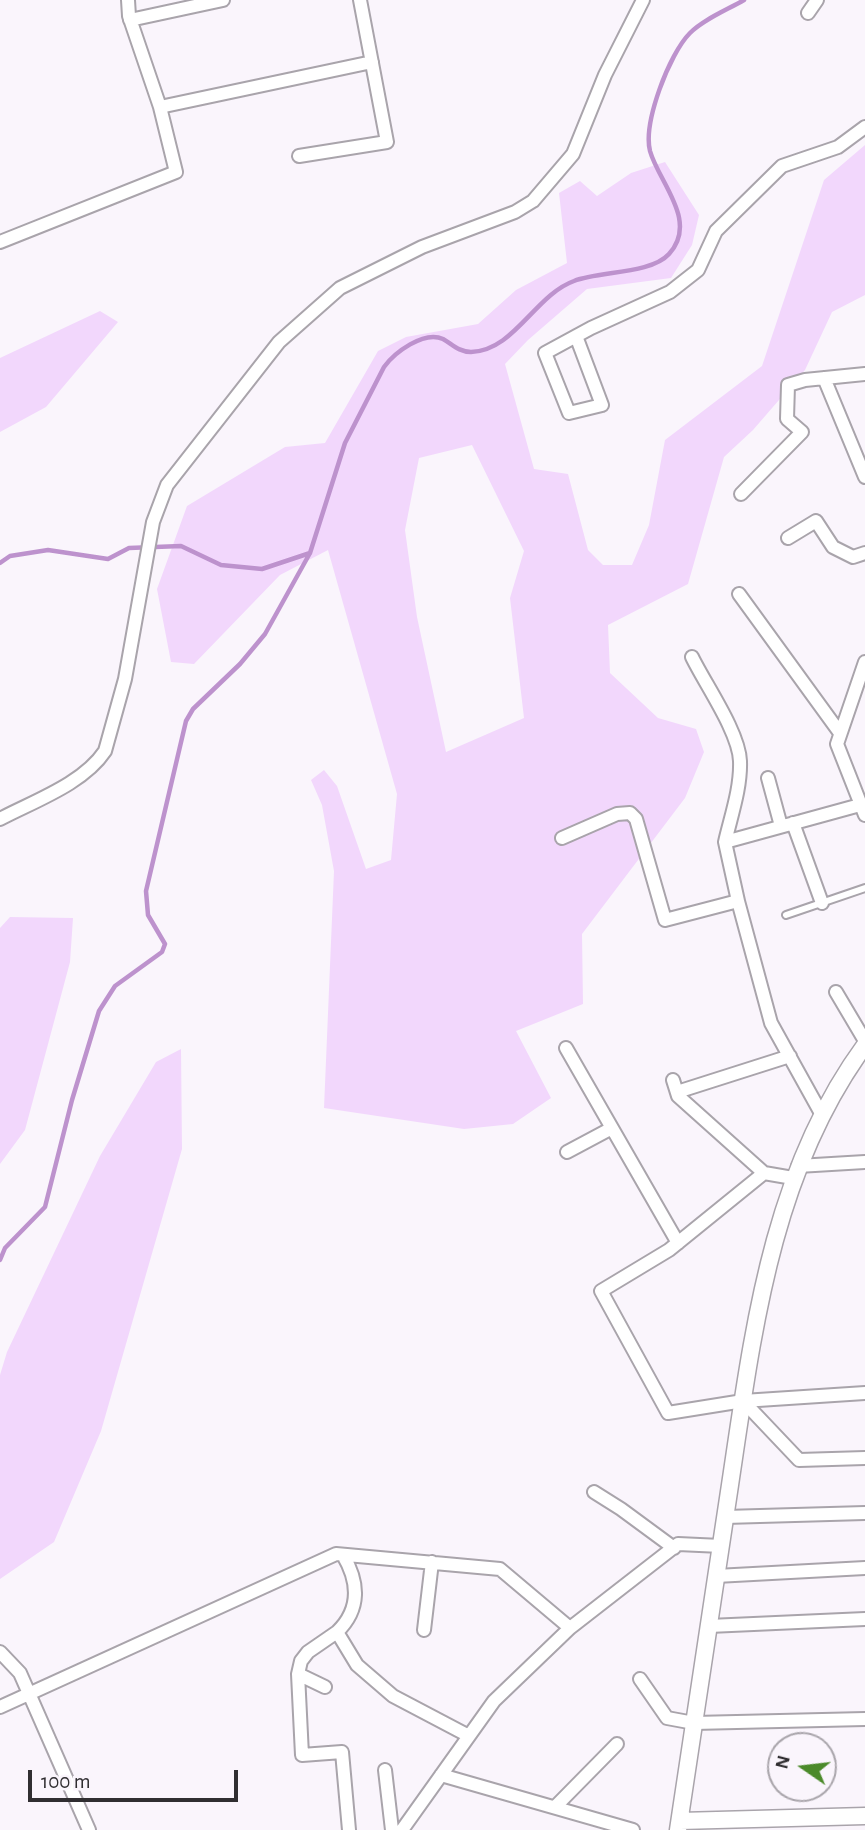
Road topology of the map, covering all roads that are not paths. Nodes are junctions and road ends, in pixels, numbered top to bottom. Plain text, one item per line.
1 (128, 0) edge
2 (223, 0) edge
3 (360, 0) edge
4 (643, 0) edge
5 (817, 0) edge
6 (808, 13) dead end
7 (130, 20) junction
8 (372, 62) junction
9 (160, 107) junction
10 (865, 127) edge
11 (299, 156) dead end
12 (0, 242) edge
13 (576, 336) junction
14 (865, 374) edge
15 (824, 378) junction
16 (865, 477) edge
17 (741, 494) dead end
18 (788, 538) dead end
19 (865, 553) edge
20 (739, 594) dead end
21 (691, 657) dead end
22 (865, 662) edge
23 (840, 733) junction
24 (768, 778) dead end
25 (863, 810) edge
26 (0, 819) edge
27 (787, 825) junction
28 (562, 838) dead end
29 (725, 842) junction
30 (865, 888) edge
31 (738, 901) junction
32 (822, 902) junction
33 (786, 915) dead end
34 (836, 992) dead end
35 (865, 1043) edge
36 (566, 1048) dead end
37 (790, 1056) junction
38 (822, 1115) junction
39 (612, 1128) junction
40 (566, 1152) dead end
41 (865, 1163) edge
42 (795, 1172) junction
43 (764, 1173) junction
44 (678, 1242) junction
45 (865, 1393) edge
46 (743, 1401) junction
47 (865, 1458) edge
48 (594, 1492) dead end
49 (865, 1513) edge
50 (725, 1517) junction
51 (721, 1546) junction
52 (674, 1548) junction
53 (343, 1555) junction
54 (432, 1562) junction
55 (865, 1568) edge
56 (716, 1576) junction
57 (865, 1619) edge
58 (709, 1626) junction
59 (570, 1628) junction
60 (424, 1630) dead end
61 (337, 1632) junction
62 (0, 1652) edge
63 (298, 1674) junction
64 (640, 1679) dead end
65 (325, 1687) dead end
66 (28, 1695) junction
67 (0, 1707) edge
68 (865, 1719) edge
69 (694, 1723) junction
70 (469, 1736) junction
71 (617, 1745) dead end
72 (385, 1770) dead end
73 (441, 1775) junction
74 (555, 1807) junction
75 (865, 1816) edge
76 (679, 1825) edge
77 (89, 1830) edge
78 (349, 1830) edge
79 (392, 1830) edge
80 (402, 1830) edge
81 (633, 1830) edge

1 - 7 street
2 - 7 street
3 - 8 street
4 - 26 street
5 - 6 street
7 - 9 street
8 - 9 street
8 - 11 street
9 - 12 street
10 - 13 street
13 - 13 street
14 - 15 street
15 - 16 street
15 - 17 street
18 - 19 street
20 - 23 street
21 - 29 street
22 - 23 street
23 - 25 street
24 - 27 street
25 - 27 street
27 - 29 street
27 - 32 street
28 - 31 street
29 - 31 street
30 - 32 lane
31 - 37 street
32 - 33 lane
34 - 35 street
35 - 38 street
36 - 39 street
37 - 38 street
37 - 43 street
38 - 42 street
39 - 40 street
39 - 44 street
41 - 42 street
42 - 43 street
42 - 46 street
43 - 44 street
44 - 46 street
45 - 46 street
46 - 47 street
46 - 50 street
48 - 52 street
49 - 50 street
50 - 51 street
51 - 52 street
51 - 56 street
52 - 59 street
53 - 54 street
53 - 61 street
53 - 66 street
54 - 59 street
54 - 60 street
55 - 56 street
56 - 58 street
57 - 58 street
58 - 69 street
59 - 70 street
61 - 63 street
61 - 70 street
62 - 66 street
63 - 65 street
63 - 78 street
64 - 69 street
66 - 67 street
66 - 77 street
68 - 69 street
69 - 76 street
70 - 73 street
71 - 74 street
72 - 79 street
73 - 74 street
73 - 80 street
74 - 81 street
75 - 76 street

